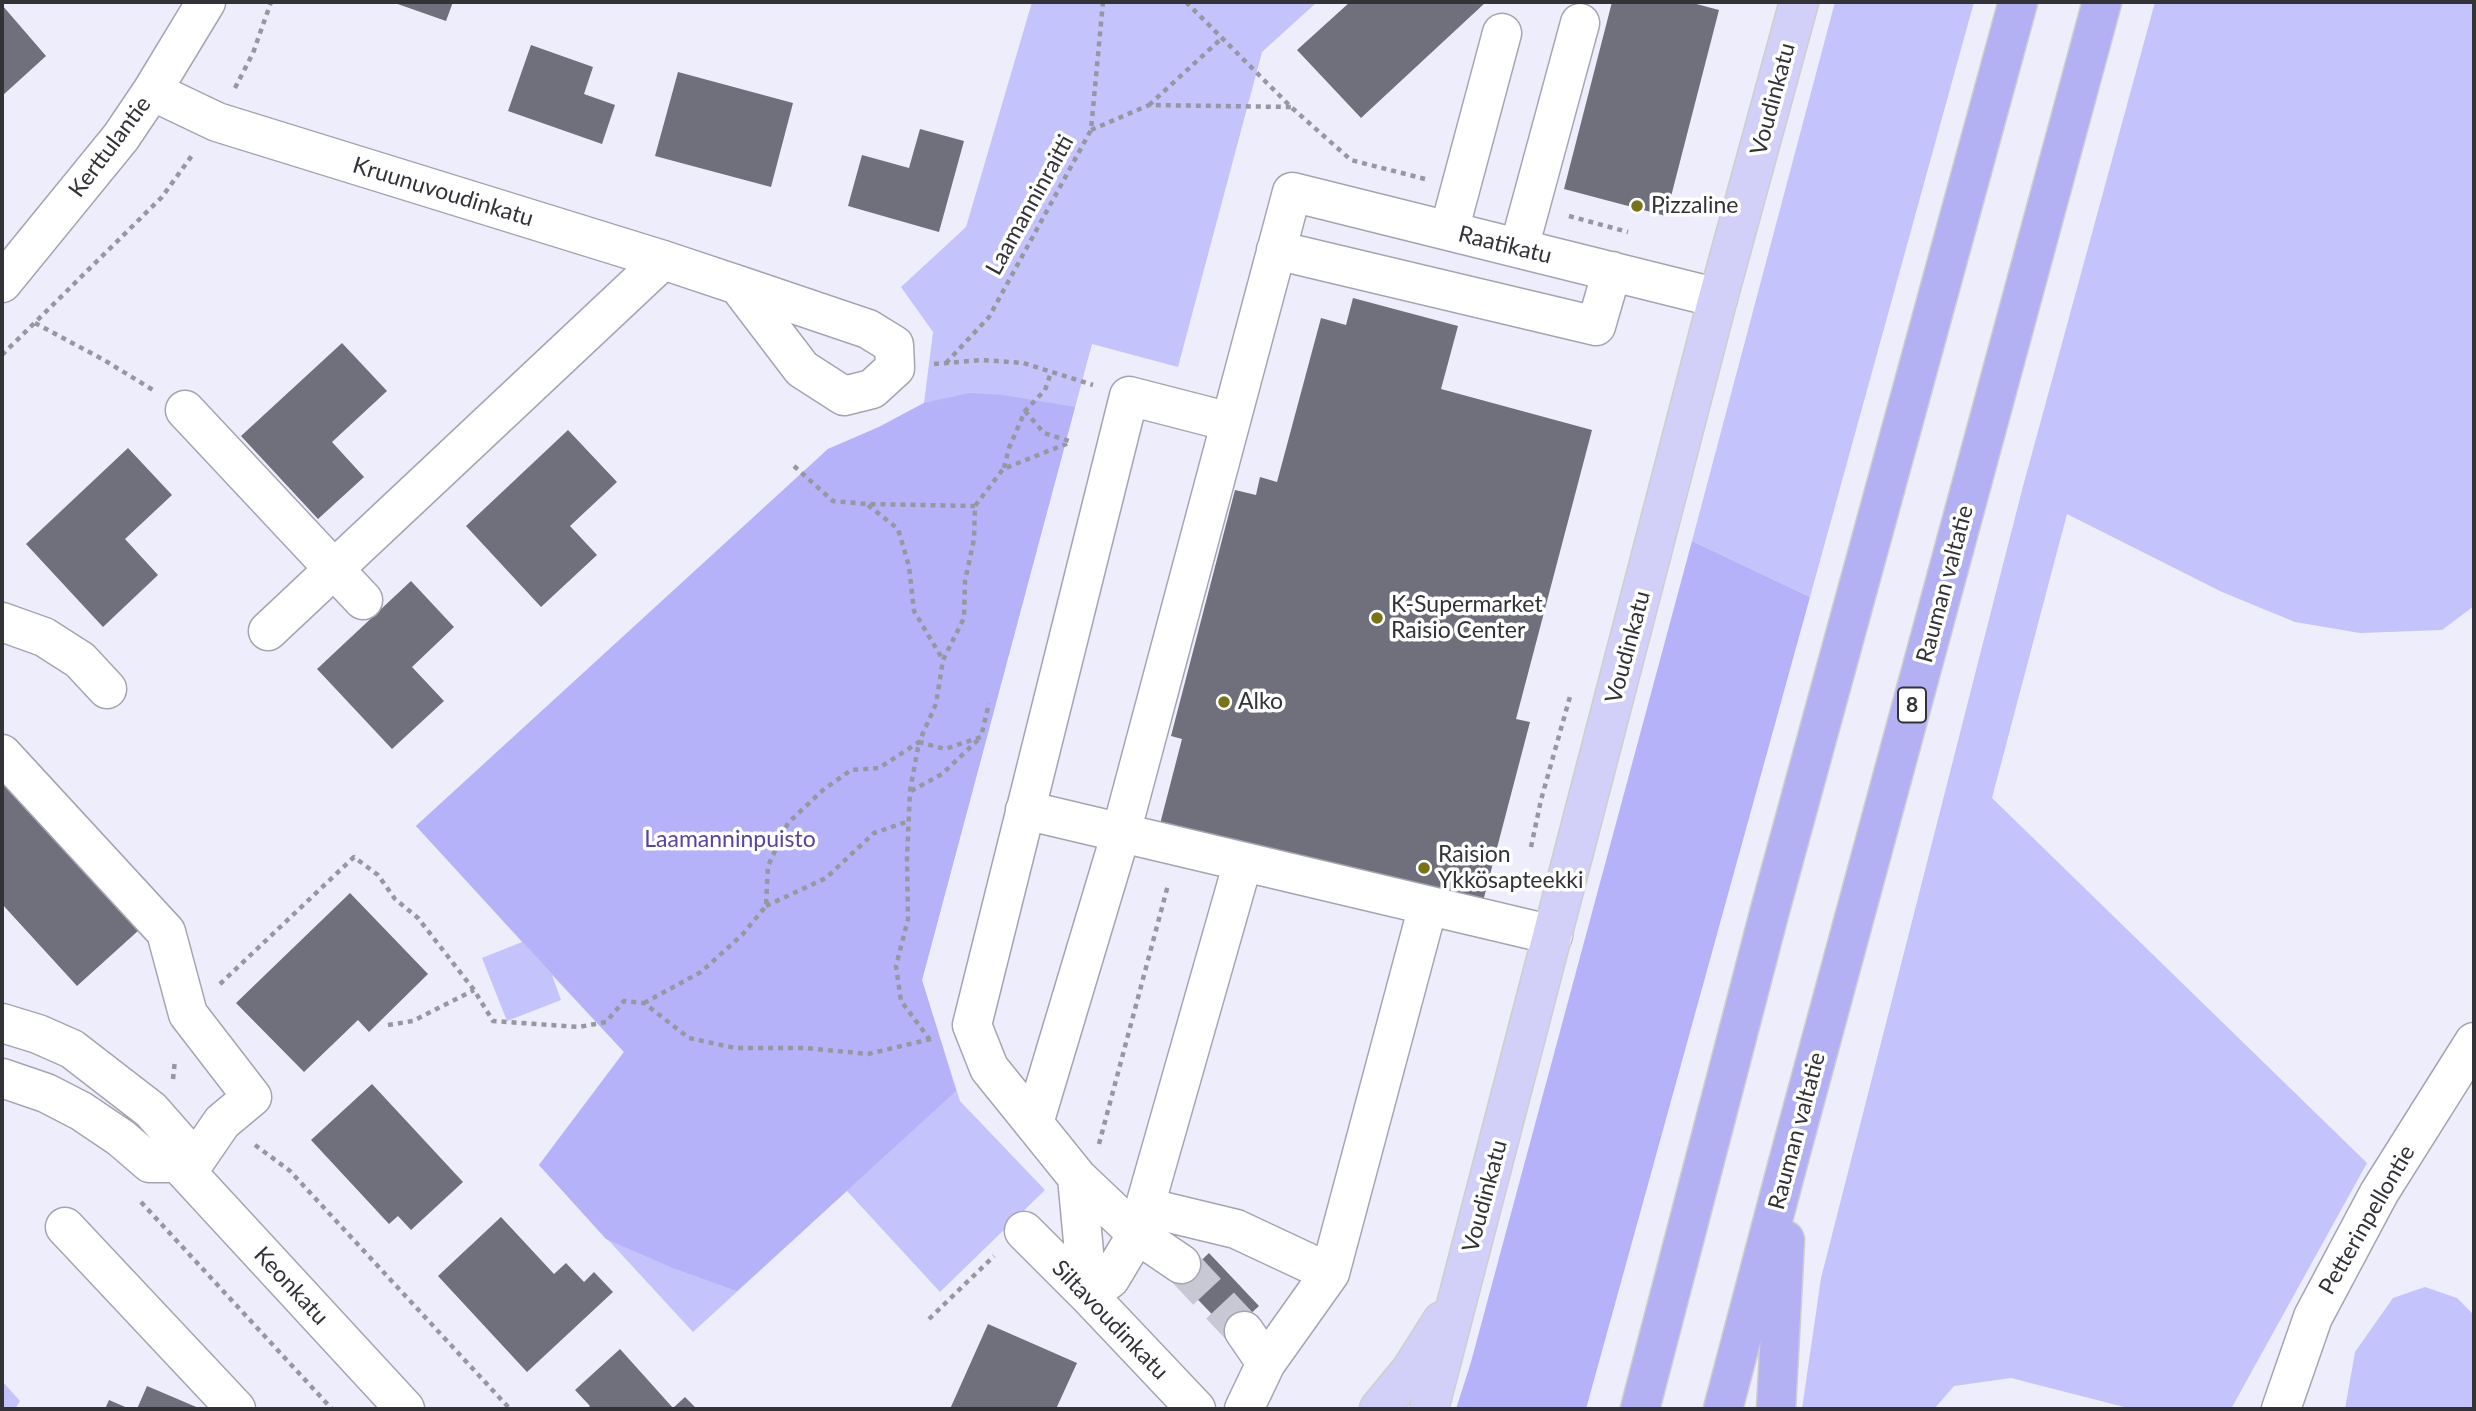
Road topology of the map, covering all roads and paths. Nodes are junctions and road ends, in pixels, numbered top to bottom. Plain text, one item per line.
1 (206, 2) edge
2 (271, 2) edge
3 (1103, 2) edge
4 (1186, 2) edge
5 (1799, 2) edge
6 (2018, 2) edge
7 (2102, 2) edge
8 (1580, 23) dead end
9 (1502, 33) dead end
10 (1222, 38) junction
11 (152, 91) junction
12 (1149, 105) junction
13 (1291, 107) junction
14 (217, 122) junction
15 (1091, 130) junction
16 (1460, 188) junction
17 (1531, 206) junction
18 (1449, 231) junction
19 (1633, 233) dead end
20 (1519, 248) junction
21 (1276, 250) junction
22 (663, 260) junction
23 (1612, 271) junction
24 (2, 283) edge
25 (738, 285) junction
26 (1718, 299) junction
27 (35, 323) junction
28 (2, 355) edge
29 (946, 363) junction
30 (894, 368) junction
31 (1051, 372) junction
32 (1129, 396) junction
33 (185, 410) joint
34 (1025, 411) junction
35 (1230, 422) junction
36 (794, 466) dead end
37 (1003, 469) junction
38 (867, 504) junction
39 (975, 506) junction
40 (334, 567) junction
41 (363, 600) dead end
42 (2, 622) edge
43 (268, 631) dead end
44 (943, 660) junction
45 (107, 689) dead end
46 (989, 703) dead end
47 (981, 737) junction
48 (919, 742) junction
49 (2, 754) edge
50 (910, 791) junction
51 (1025, 810) junction
52 (909, 821) junction
53 (1121, 833) junction
54 (1178, 846) junction
55 (1243, 862) junction
56 (766, 906) junction
57 (1428, 906) junction
58 (1552, 935) junction
59 (474, 990) junction
60 (644, 1003) junction
61 (188, 1014) junction
62 (2, 1023) edge
63 (388, 1025) dead end
64 (972, 1025) junction
65 (930, 1040) junction
66 (2474, 1042) edge
67 (2, 1078) edge
68 (222, 1122) junction
69 (1034, 1123) junction
70 (1789, 1159) junction
71 (183, 1168) junction
72 (1077, 1177) junction
73 (136, 1197) dead end
74 (1141, 1220) junction
75 (65, 1227) dead end
76 (1024, 1231) joint
77 (1181, 1264) tunnel mouth
78 (1330, 1273) junction
79 (1460, 1293) junction
80 (1088, 1295) junction
81 (929, 1319) dead end
82 (1244, 1331) tunnel mouth
83 (1266, 1363) junction
84 (1193, 1408) edge
85 (236, 1409) edge
86 (332, 1409) edge
87 (405, 1409) edge
88 (510, 1409) edge
89 (1244, 1409) edge
90 (1379, 1409) edge
91 (1429, 1409) edge
92 (1640, 1409) edge
93 (1723, 1409) edge
94 (1776, 1409) edge
95 (2281, 1409) edge

1 - 11 street, Kerttulantie
2 - 14 path
3 - 15 path, Laamanninraitti
4 - 10 path
5 - 26 main road, Voudinkatu
6 - 92 highway
7 - 70 highway, Rauman valtatie / 8
8 - 17 street
9 - 16 street
10 - 12 path
10 - 13 path
11 - 14 street, Kruunuvoudinkatu
11 - 24 street, Kerttulantie
12 - 13 path
12 - 15 path
13 - 16 path
14 - 22 street, Kruunuvoudinkatu
14 - 27 path
15 - 29 path, Laamanninraitti
16 - 18 street
17 - 19 path
17 - 20 street
18 - 20 street, Raatikatu
18 - 21 street, Raatikatu
20 - 23 street, Raatikatu
21 - 23 street
21 - 35 street
22 - 25 street, Kruunuvoudinkatu
22 - 40 street
23 - 26 street, Raatikatu
25 - 30 street, Kruunuvoudinkatu
25 - 30 street
26 - 58 main road, Voudinkatu
27 - 28 path
27 - 33 path
29 - 30 path
29 - 31 path
31 - 32 path
31 - 34 path
32 - 35 street
32 - 51 street
33 - 40 street
34 - 37 path
34 - 37 path
35 - 53 street
36 - 38 path
37 - 39 path
38 - 39 path
38 - 44 path
39 - 44 path
40 - 41 street
40 - 43 street
42 - 45 street
44 - 48 path
46 - 47 path
47 - 48 path
47 - 50 path
48 - 50 path
48 - 56 path
49 - 61 street
50 - 52 path
51 - 53 street
51 - 64 street
52 - 56 path
52 - 65 path
53 - 54 street
53 - 69 street
54 - 55 street
54 - 72 path
55 - 57 street
55 - 74 street
56 - 60 path
57 - 58 street
57 - 78 street
58 - 79 main road, Voudinkatu
59 - 60 path
59 - 61 path
59 - 63 path
60 - 65 path
61 - 68 street
62 - 71 street, Keonkatu
64 - 65 path
64 - 69 street
66 - 95 street, Petterinpellontie
67 - 71 street
68 - 71 street
68 - 88 path
69 - 72 street
70 - 93 highway, Rauman valtatie / 8
70 - 94 highway
71 - 87 street, Keonkatu
72 - 74 street
72 - 80 street
73 - 86 path
74 - 77 street
74 - 78 street
74 - 80 street
75 - 85 street
76 - 80 street, Siltavoudinkatu
76 - 81 path
78 - 83 street
79 - 90 main road, Voudinkatu
79 - 91 main road, Voudinkatu
80 - 84 street, Siltavoudinkatu
82 - 83 street
83 - 89 street

